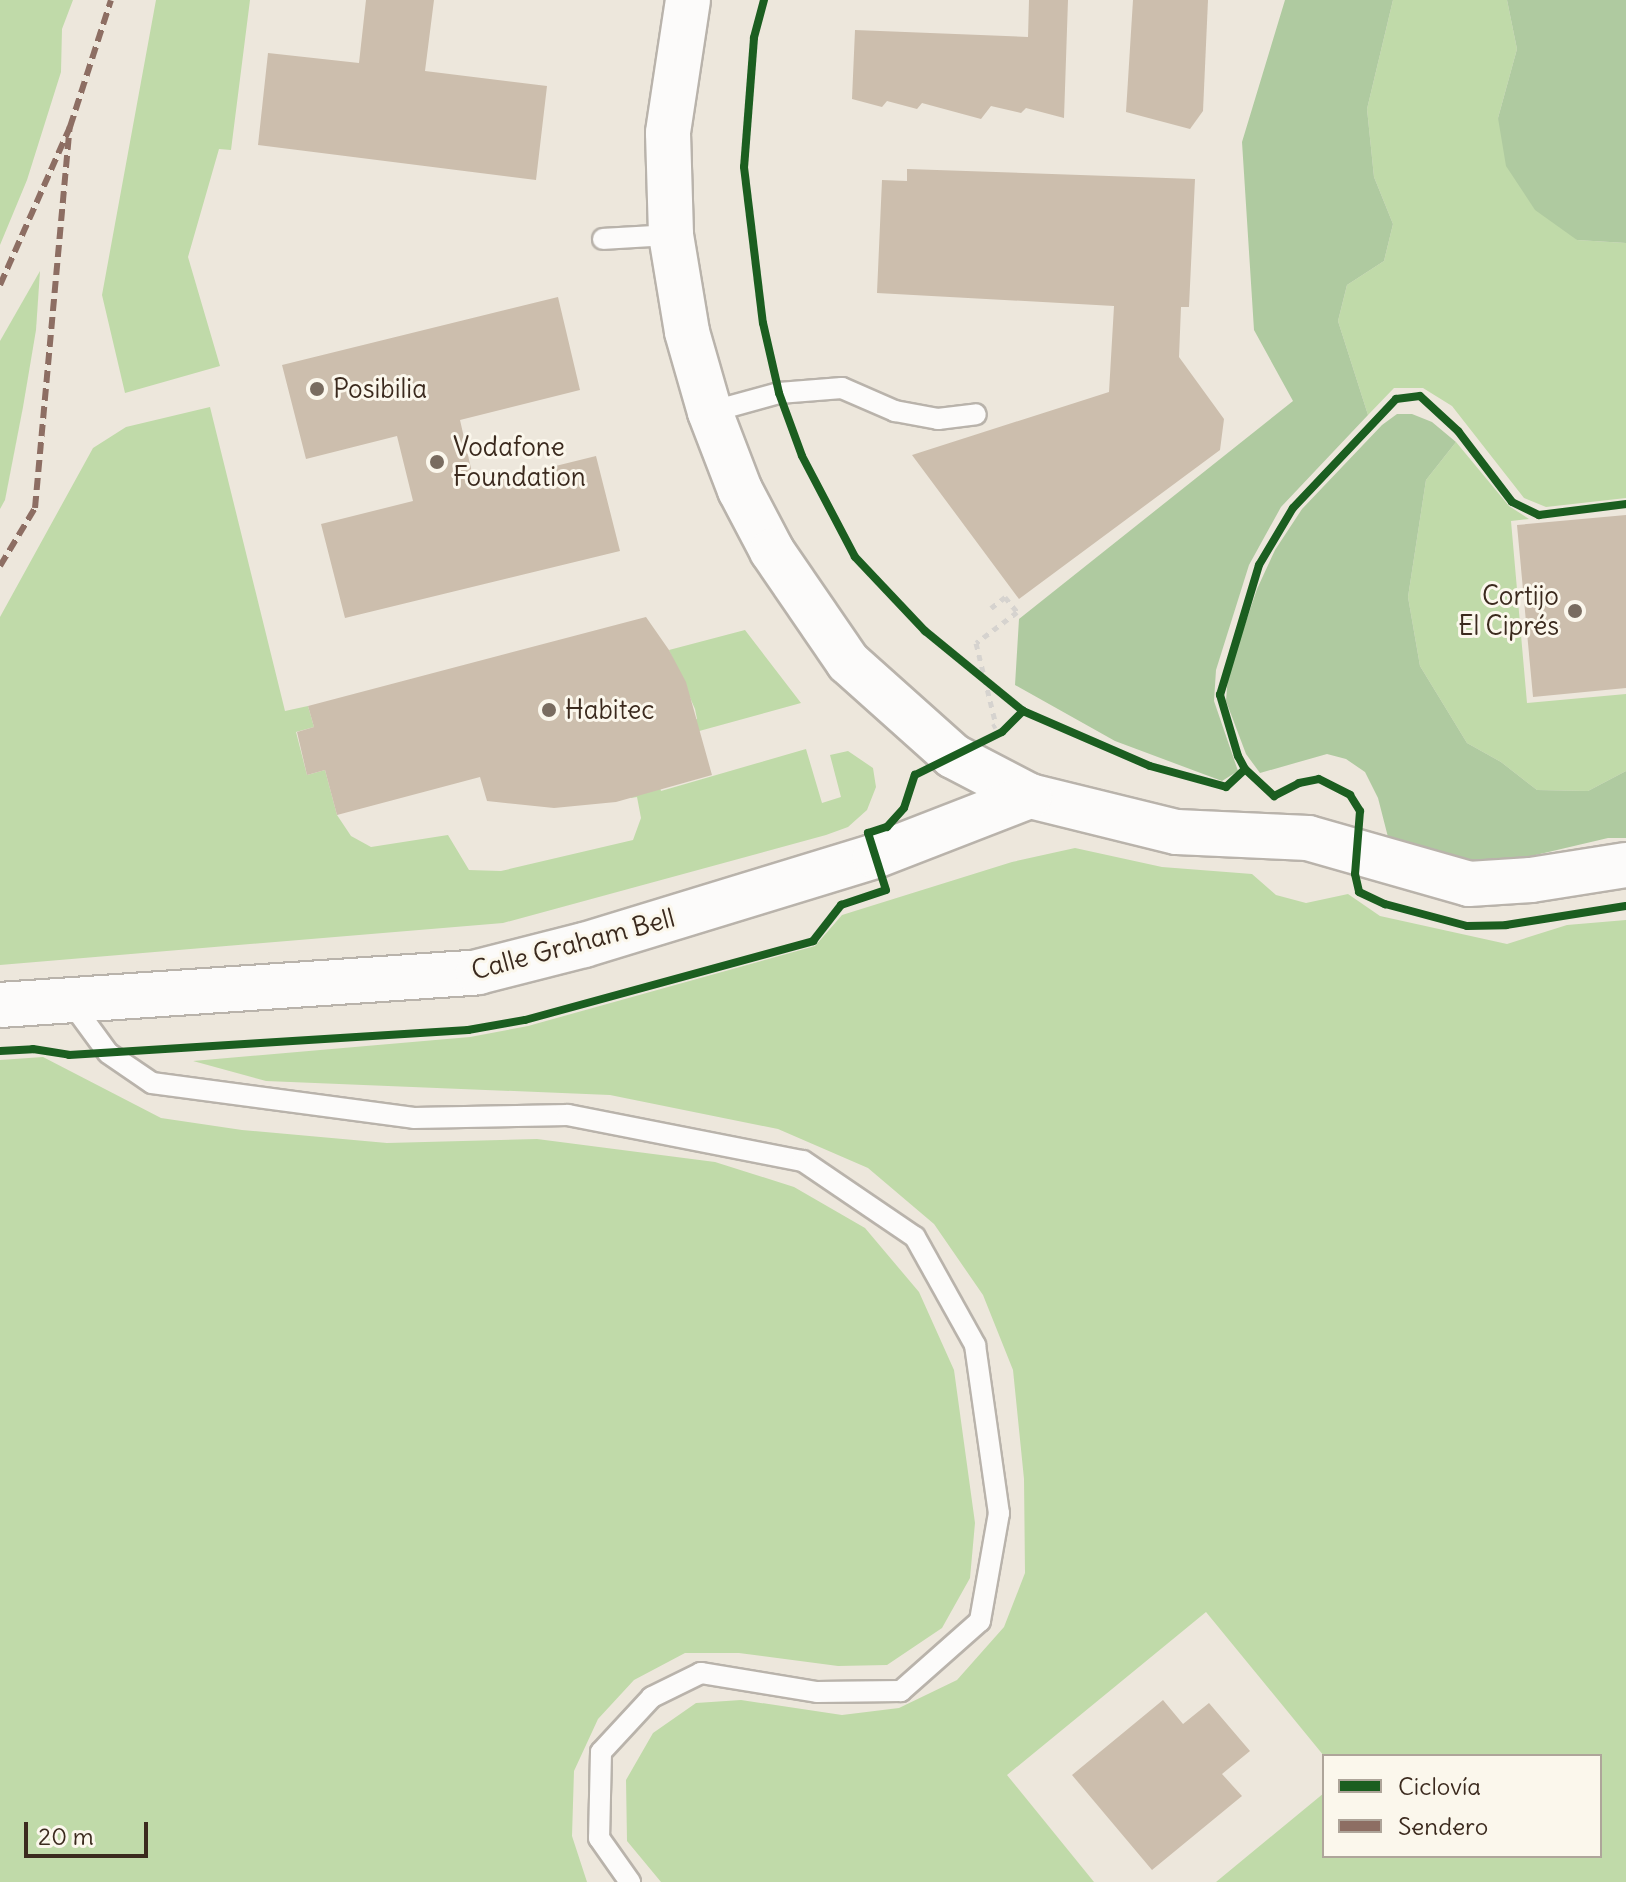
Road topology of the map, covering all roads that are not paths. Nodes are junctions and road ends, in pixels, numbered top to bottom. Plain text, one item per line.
1 (688, 0) edge
2 (671, 235) junction
3 (603, 239) dead end
4 (710, 412) junction
5 (976, 414) dead end
6 (1030, 796) junction
7 (1626, 865) edge
8 (70, 1001) junction
9 (0, 1005) edge
10 (630, 1882) edge

1 - 2 street
2 - 3 lane
2 - 4 street
4 - 5 lane
4 - 6 street
6 - 7 street
6 - 8 street, Calle Graham Bell
8 - 9 street, Calle Graham Bell
8 - 10 lane

